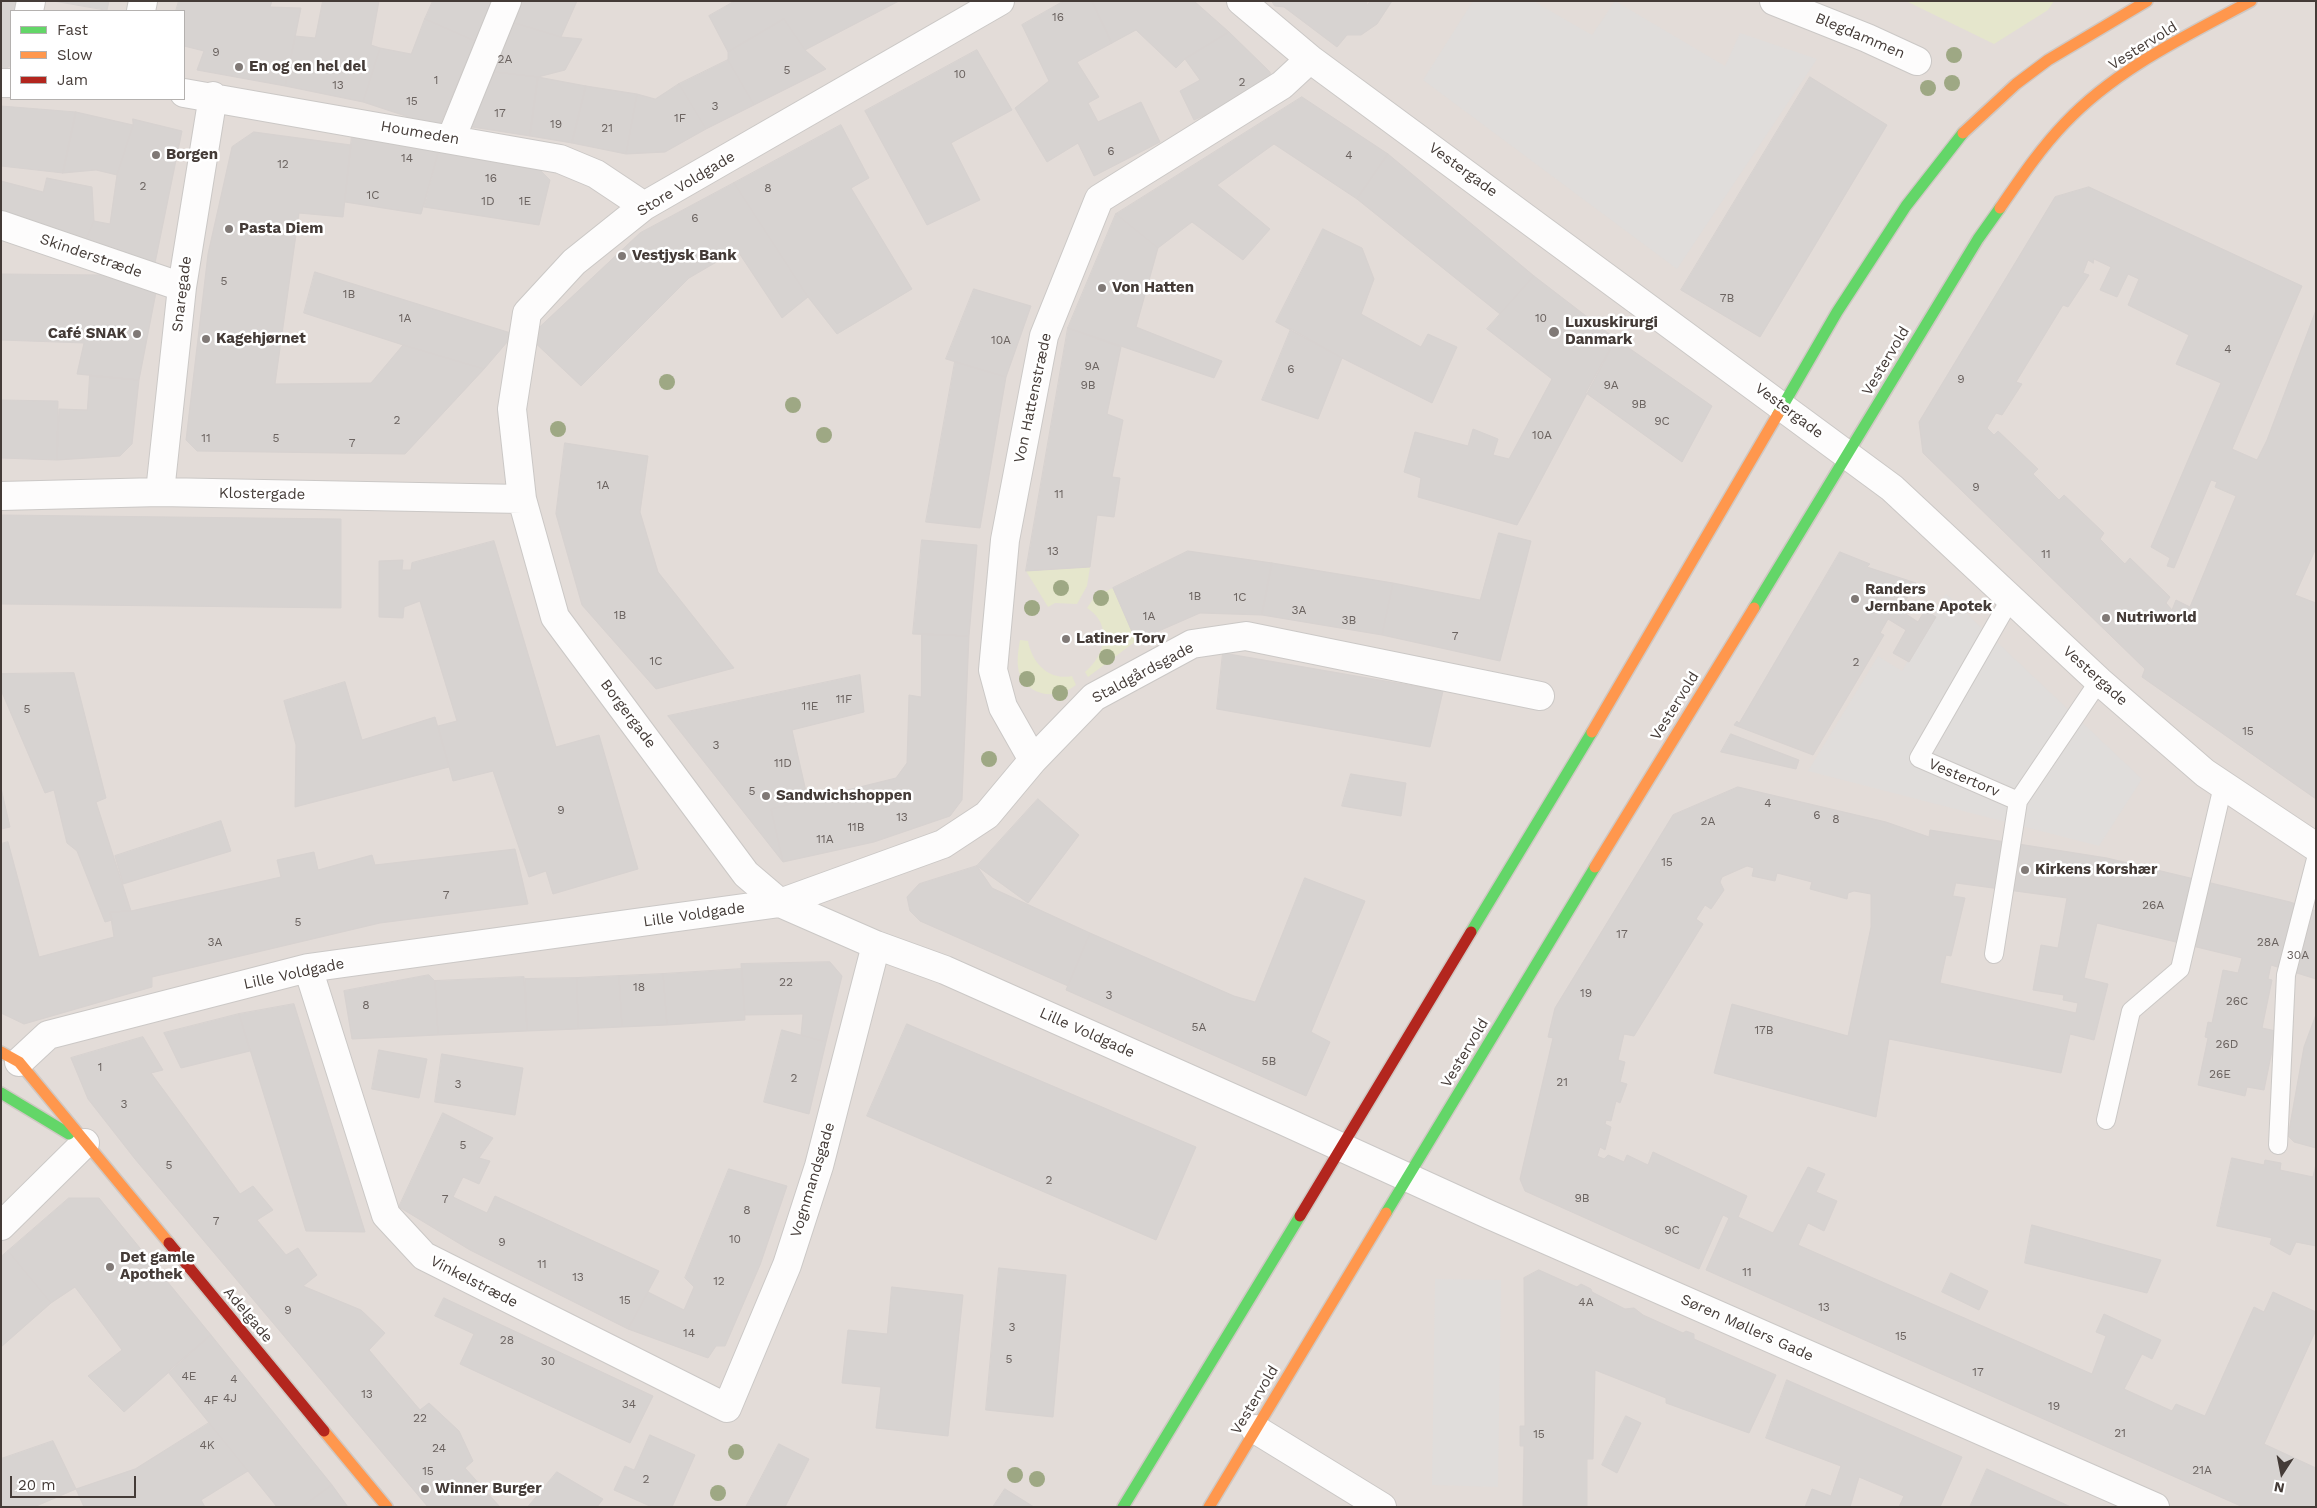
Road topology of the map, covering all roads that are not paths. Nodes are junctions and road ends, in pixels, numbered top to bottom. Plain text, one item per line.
1 (507, 1) edge
2 (1000, 1) edge
3 (1240, 1) edge
4 (1774, 1) edge
5 (2147, 1) edge
6 (2251, 1) edge
7 (1310, 59) junction
8 (1917, 61) dead end
9 (185, 93) edge
10 (213, 96) junction
11 (451, 139) junction
12 (644, 206) junction
13 (1, 225) edge
14 (182, 287) junction
15 (1782, 406) junction
16 (1847, 455) junction
17 (160, 492) junction
18 (1, 496) edge
19 (522, 499) junction
20 (2011, 598) junction
21 (2099, 680) junction
22 (1540, 696) dead end
23 (1033, 760) junction
24 (2223, 786) junction
25 (2018, 801) junction
26 (2316, 847) edge
27 (2316, 859) edge
28 (780, 903) junction
29 (876, 945) junction
30 (1994, 954) dead end
31 (308, 968) junction
32 (10, 1057) edge
33 (1, 1093) edge
34 (2106, 1120) dead end
35 (85, 1143) junction
36 (2278, 1145) dead end
37 (1341, 1148) junction
38 (1407, 1178) junction
39 (1, 1226) edge
40 (727, 1408) joint
41 (1255, 1429) junction
42 (387, 1507) edge
43 (1124, 1507) edge
44 (1209, 1507) edge
45 (1382, 1507) edge
46 (2155, 1507) edge

1 - 11 street
2 - 12 street, Store Voldgade
3 - 7 street, Vestergade
4 - 8 street, Blegdammen
5 - 15 main road
6 - 16 main road, Vestervold
7 - 15 street, Vestergade
7 - 23 street, Von Hattenstræde
9 - 10 street, Houmeden
10 - 11 street, Houmeden
10 - 14 street, Snaregade
11 - 12 street, Houmeden
12 - 19 street, Store Voldgade
13 - 14 street, Skinderstræde
14 - 17 street, Snaregade
15 - 16 street, Vestergade
15 - 37 main road
16 - 20 street, Vestergade
16 - 38 main road, Vestervold
17 - 18 street, Klostergade
17 - 19 street, Klostergade
19 - 28 street, Borgergade
20 - 21 street, Vestergade
20 - 25 lane, Vestertorv
21 - 24 street, Vestergade
21 - 25 lane, Vestertorv
22 - 23 street, Staldgårdsgade
23 - 28 street, Staldgårdsgade
24 - 26 street, Vestergade
24 - 34 lane
25 - 30 lane
27 - 36 lane
28 - 29 street, Lille Voldgade
28 - 31 street, Lille Voldgade
29 - 37 street, Lille Voldgade
29 - 40 street, Vognmandsgade
31 - 32 street, Lille Voldgade
31 - 40 street, Vinkelstræde
32 - 35 main road, Adelgade
33 - 35 main road, Adelgade
35 - 39 street
35 - 42 main road, Adelgade
37 - 38 street, Søren Møllers Gade
37 - 43 main road
38 - 41 main road, Vestervold
38 - 46 street, Søren Møllers Gade
41 - 44 main road, Vestervold
41 - 45 street

